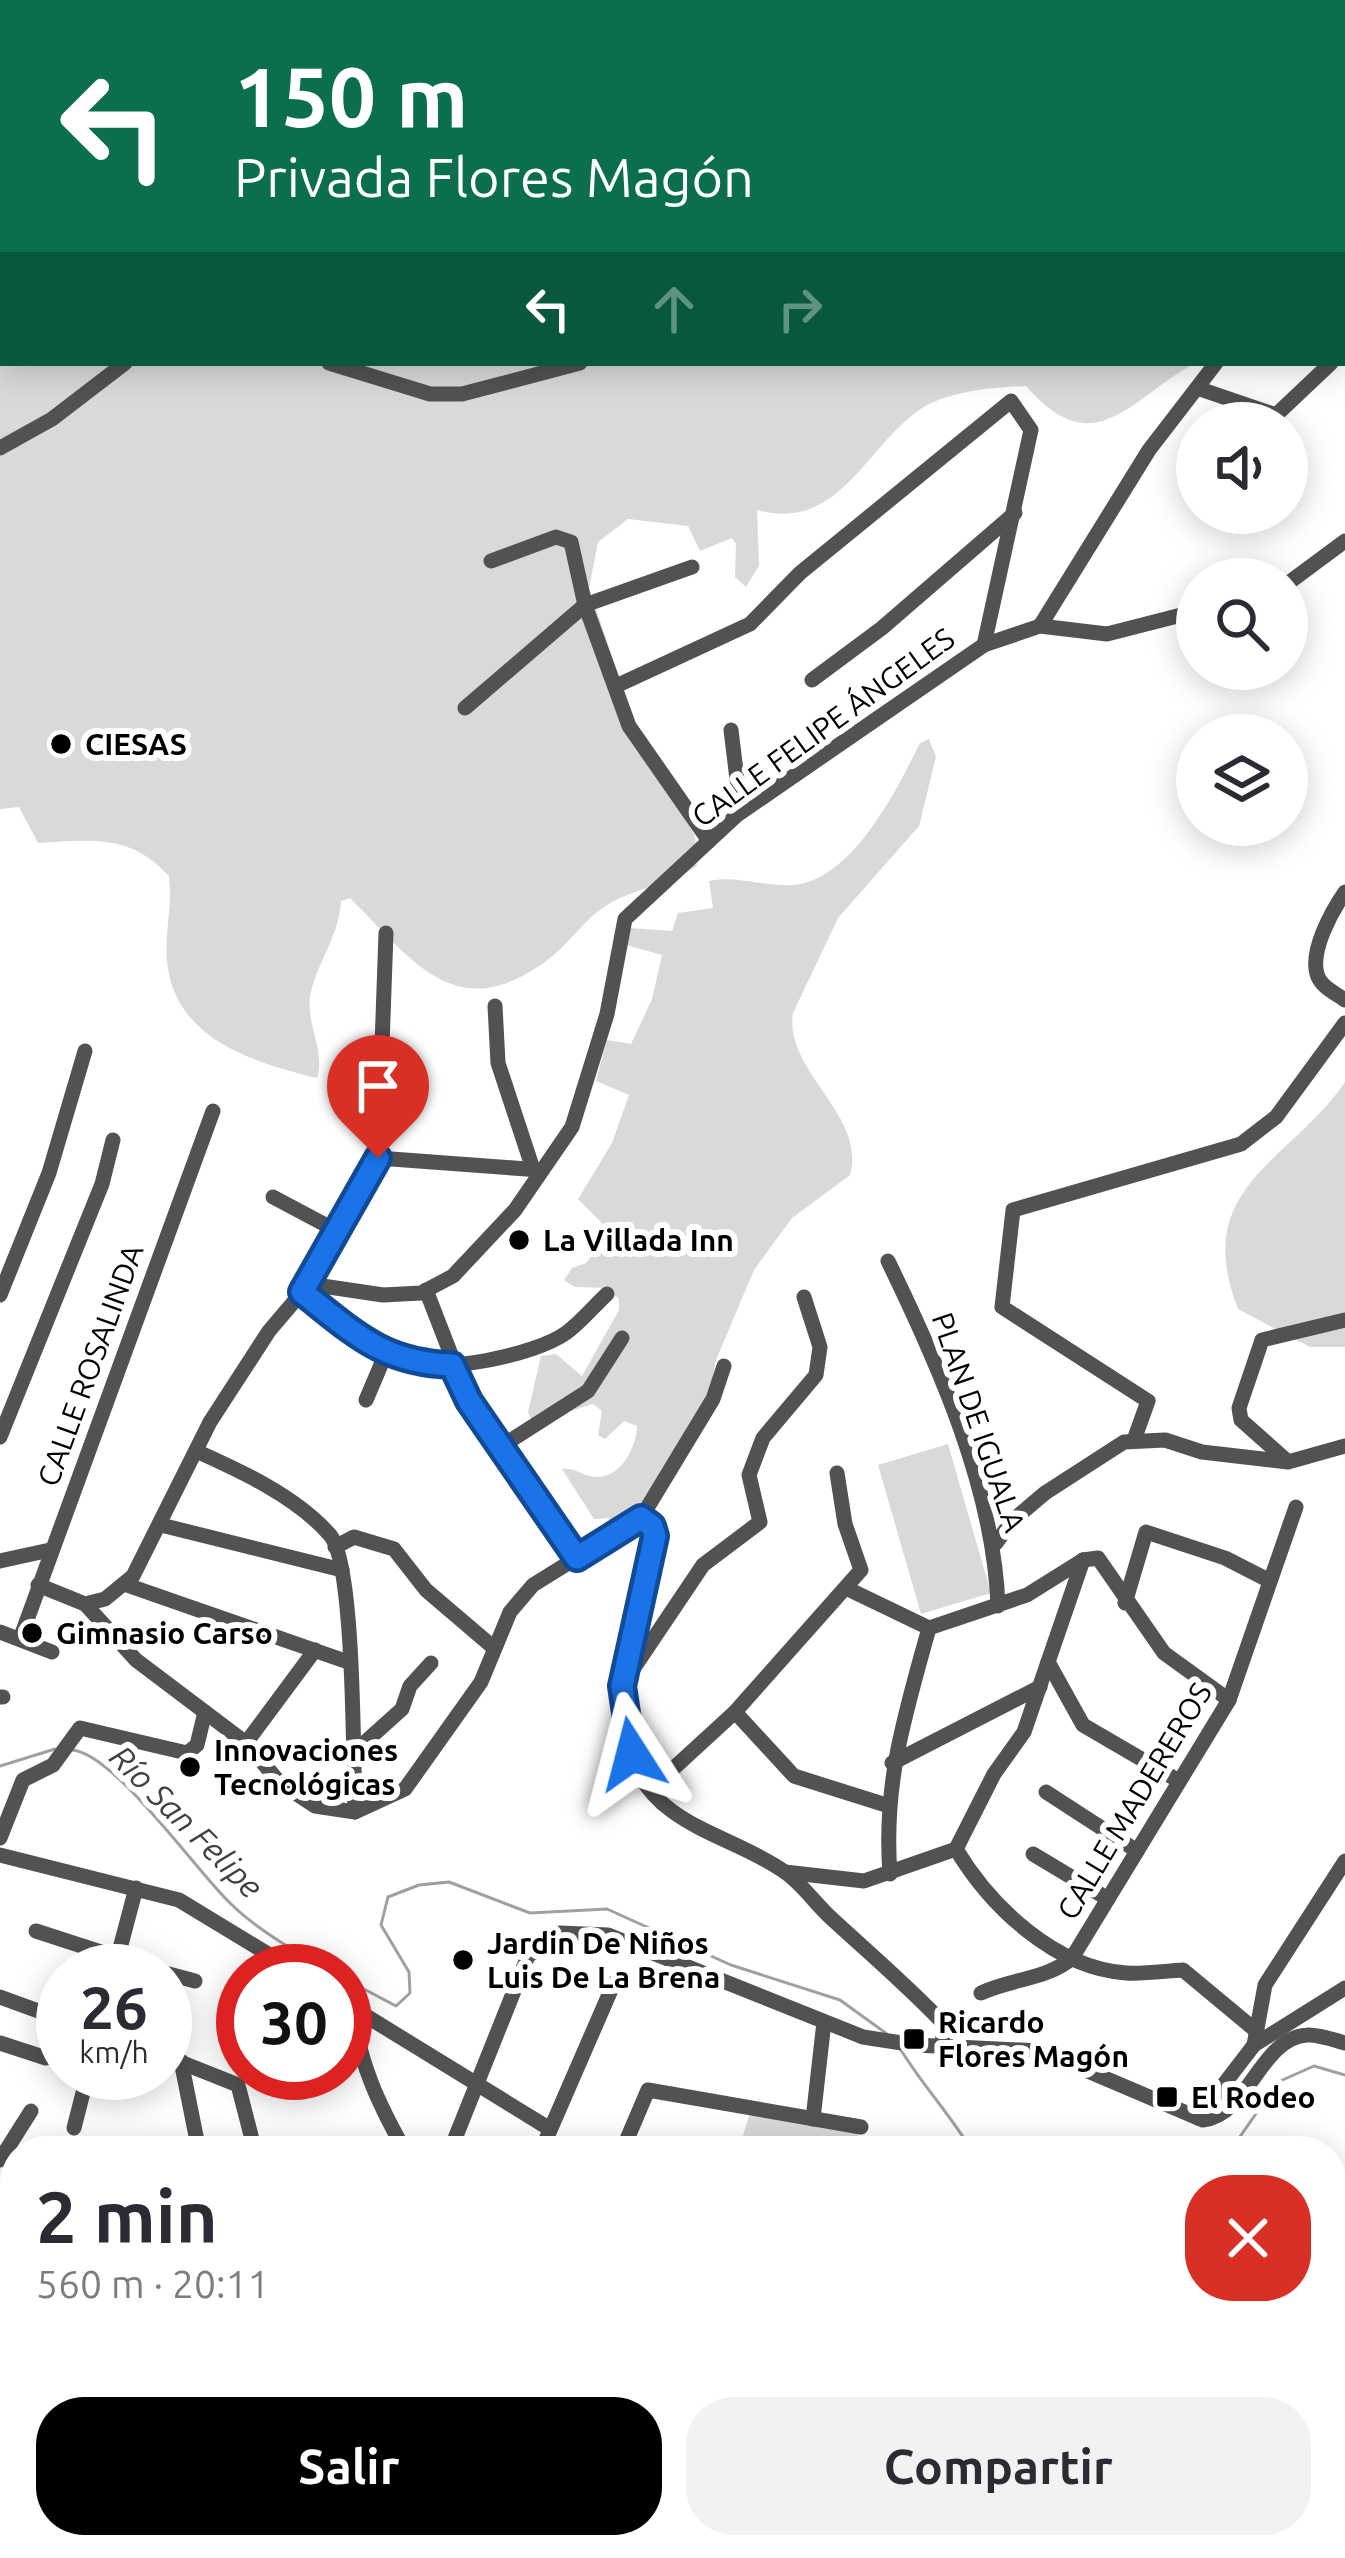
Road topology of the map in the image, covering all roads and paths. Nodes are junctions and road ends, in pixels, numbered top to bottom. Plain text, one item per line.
1 (119, 366) edge
2 (338, 366) edge
3 (569, 366) edge
4 (1214, 366) edge
5 (1328, 366) edge
6 (1197, 388) junction
7 (0, 448) edge
8 (1015, 513) junction
9 (1345, 541) edge
10 (491, 561) dead end
11 (692, 567) dead end
12 (1308, 568) edge
13 (586, 605) junction
14 (1176, 616) edge
15 (1040, 626) junction
16 (984, 645) junction
17 (812, 680) dead end
18 (616, 686) junction
19 (465, 708) dead end
20 (731, 730) dead end
21 (741, 812) junction
22 (709, 841) junction
23 (1345, 892) edge
24 (386, 933) dead end
25 (1345, 1000) edge
26 (495, 1006) dead end
27 (1345, 1023) edge
28 (85, 1051) dead end
29 (213, 1111) dead end
30 (113, 1140) dead end
31 (378, 1158) junction
32 (537, 1169) junction
33 (273, 1197) dead end
34 (337, 1231) junction
35 (888, 1261) dead end
36 (305, 1288) junction
37 (426, 1290) junction
38 (0, 1294) edge
39 (607, 1294) dead end
40 (804, 1297) dead end
41 (1345, 1320) edge
42 (622, 1338) dead end
43 (386, 1353) junction
44 (452, 1365) junction
45 (724, 1366) dead end
46 (366, 1400) dead end
47 (0, 1437) edge
48 (1134, 1440) junction
49 (502, 1446) junction
50 (1345, 1446) edge
51 (196, 1451) junction
52 (1288, 1462) junction
53 (837, 1473) dead end
54 (1296, 1507) dead end
55 (641, 1518) junction
56 (161, 1525) junction
57 (996, 1544) junction
58 (335, 1547) junction
59 (50, 1550) junction
60 (577, 1558) junction
61 (1084, 1560) junction
62 (0, 1561) edge
63 (342, 1570) junction
64 (1270, 1581) junction
65 (124, 1584) junction
66 (38, 1585) junction
67 (848, 1589) junction
68 (1125, 1603) junction
69 (85, 1604) junction
70 (998, 1606) junction
71 (929, 1628) junction
72 (0, 1632) edge
73 (20, 1639) junction
74 (494, 1648) junction
75 (315, 1650) junction
76 (52, 1652) dead end
77 (348, 1661) junction
78 (1048, 1662) junction
79 (431, 1663) dead end
80 (622, 1686) junction
81 (1040, 1687) junction
82 (1229, 1700) junction
83 (205, 1712) junction
84 (735, 1712) junction
85 (246, 1743) junction
86 (352, 1754) junction
87 (892, 1763) junction
88 (1179, 1781) junction
89 (0, 1790) edge
90 (651, 1790) junction
91 (19, 1791) junction
92 (1046, 1792) dead end
93 (886, 1805) junction
94 (355, 1812) junction
95 (0, 1838) edge
96 (956, 1849) junction
97 (1137, 1851) junction
98 (1033, 1854) dead end
99 (0, 1856) edge
100 (1345, 1861) edge
101 (785, 1872) junction
102 (890, 1874) junction
103 (136, 1888) junction
104 (1108, 1900) junction
105 (36, 1931) dead end
106 (67, 1944) edge
107 (121, 1944) edge
108 (254, 1944) edge
109 (1072, 1958) junction
110 (192, 1980) edge
111 (195, 1981) dead end
112 (614, 1983) dead end
113 (1345, 1988) edge
114 (982, 1993) dead end
115 (0, 1996) edge
116 (36, 2010) edge
117 (372, 2020) edge
118 (824, 2022) junction
119 (1254, 2037) junction
120 (0, 2043) edge
121 (1345, 2043) edge
122 (942, 2046) junction
123 (36, 2055) edge
124 (192, 2067) edge
125 (476, 2084) junction
126 (372, 2088) edge
127 (81, 2100) edge
128 (185, 2100) edge
129 (31, 2110) dead end
130 (1198, 2118) junction
131 (814, 2119) junction
132 (861, 2127) dead end
133 (74, 2128) dead end
134 (550, 2129) junction
135 (18, 2136) edge
136 (195, 2136) edge
137 (252, 2136) edge
138 (396, 2136) edge
139 (456, 2136) edge
140 (547, 2136) edge
141 (628, 2136) edge

1 - 7 street
2 - 3 street
4 - 6 street
5 - 6 street
6 - 15 street
8 - 16 street
8 - 17 street
8 - 18 street
9 - 12 street
10 - 13 street
11 - 13 street
13 - 18 street
13 - 19 street
14 - 15 street, CALLE FELIPE ÁNGELES
15 - 16 street, CALLE FELIPE ÁNGELES
16 - 21 street, CALLE FELIPE ÁNGELES
18 - 22 street
20 - 21 street
21 - 22 street, CALLE FELIPE ÁNGELES
22 - 32 street, CALLE FELIPE ÁNGELES
23 - 25 street
24 - 31 street
26 - 32 street
27 - 48 street
28 - 38 street
29 - 59 street, CALLE ROSALINDA
30 - 47 street
31 - 32 street
31 - 34 street
32 - 37 street, CALLE FELIPE ÁNGELES
33 - 34 street
34 - 36 street
35 - 57 street, PLAN DE IGUALA
36 - 37 street
36 - 43 street
36 - 51 street
37 - 44 street
39 - 44 street
40 - 80 street
41 - 52 street
42 - 49 street
43 - 44 street
43 - 46 street
44 - 49 street
45 - 55 street
48 - 52 street
48 - 57 street
49 - 60 street
50 - 52 street
51 - 56 street
51 - 58 street
53 - 67 street
54 - 64 street, CALLE MADEREROS
55 - 60 street
55 - 80 street
56 - 63 street
56 - 65 street
57 - 70 street, PLAN DE IGUALA
58 - 63 street
58 - 74 street
59 - 62 street
59 - 66 street, CALLE ROSALINDA
60 - 74 street
61 - 68 street
61 - 70 street
61 - 78 street
63 - 77 street
64 - 68 street
64 - 82 street, CALLE MADEREROS
65 - 69 street
65 - 75 street
66 - 69 street
66 - 73 street, CALLE ROSALINDA
67 - 71 street
67 - 84 street
68 - 82 street
69 - 83 street
70 - 71 street
71 - 87 street
72 - 73 street
73 - 76 street
74 - 94 street
75 - 77 street
75 - 85 street
77 - 86 street
78 - 81 street
78 - 88 street
79 - 86 street
80 - 90 street
81 - 87 street
81 - 96 street
82 - 88 street, CALLE MADEREROS
83 - 85 street
83 - 91 street
84 - 90 street
84 - 93 street
85 - 94 street
86 - 94 street
87 - 93 street
88 - 97 street, CALLE MADEREROS
89 - 91 street
90 - 101 street
91 - 95 street
92 - 97 street
93 - 102 street
96 - 102 street
96 - 109 street
97 - 104 street, CALLE MADEREROS
98 - 104 street
99 - 103 street
100 - 119 street
101 - 102 street
101 - 122 street
103 - 107 street
103 - 108 street
104 - 109 street, CALLE MADEREROS
105 - 106 street
109 - 114 street, CALLE MADEREROS
109 - 119 street
110 - 111 street
112 - 134 street
113 - 119 street
115 - 116 street
117 - 125 street
118 - 122 street
118 - 125 street
118 - 131 street
119 - 130 street
120 - 123 street
121 - 130 street
122 - 130 street
124 - 137 street
125 - 134 street
125 - 139 street
126 - 138 street
127 - 133 street
128 - 136 street
129 - 135 street
131 - 132 street
131 - 141 street
134 - 140 street

